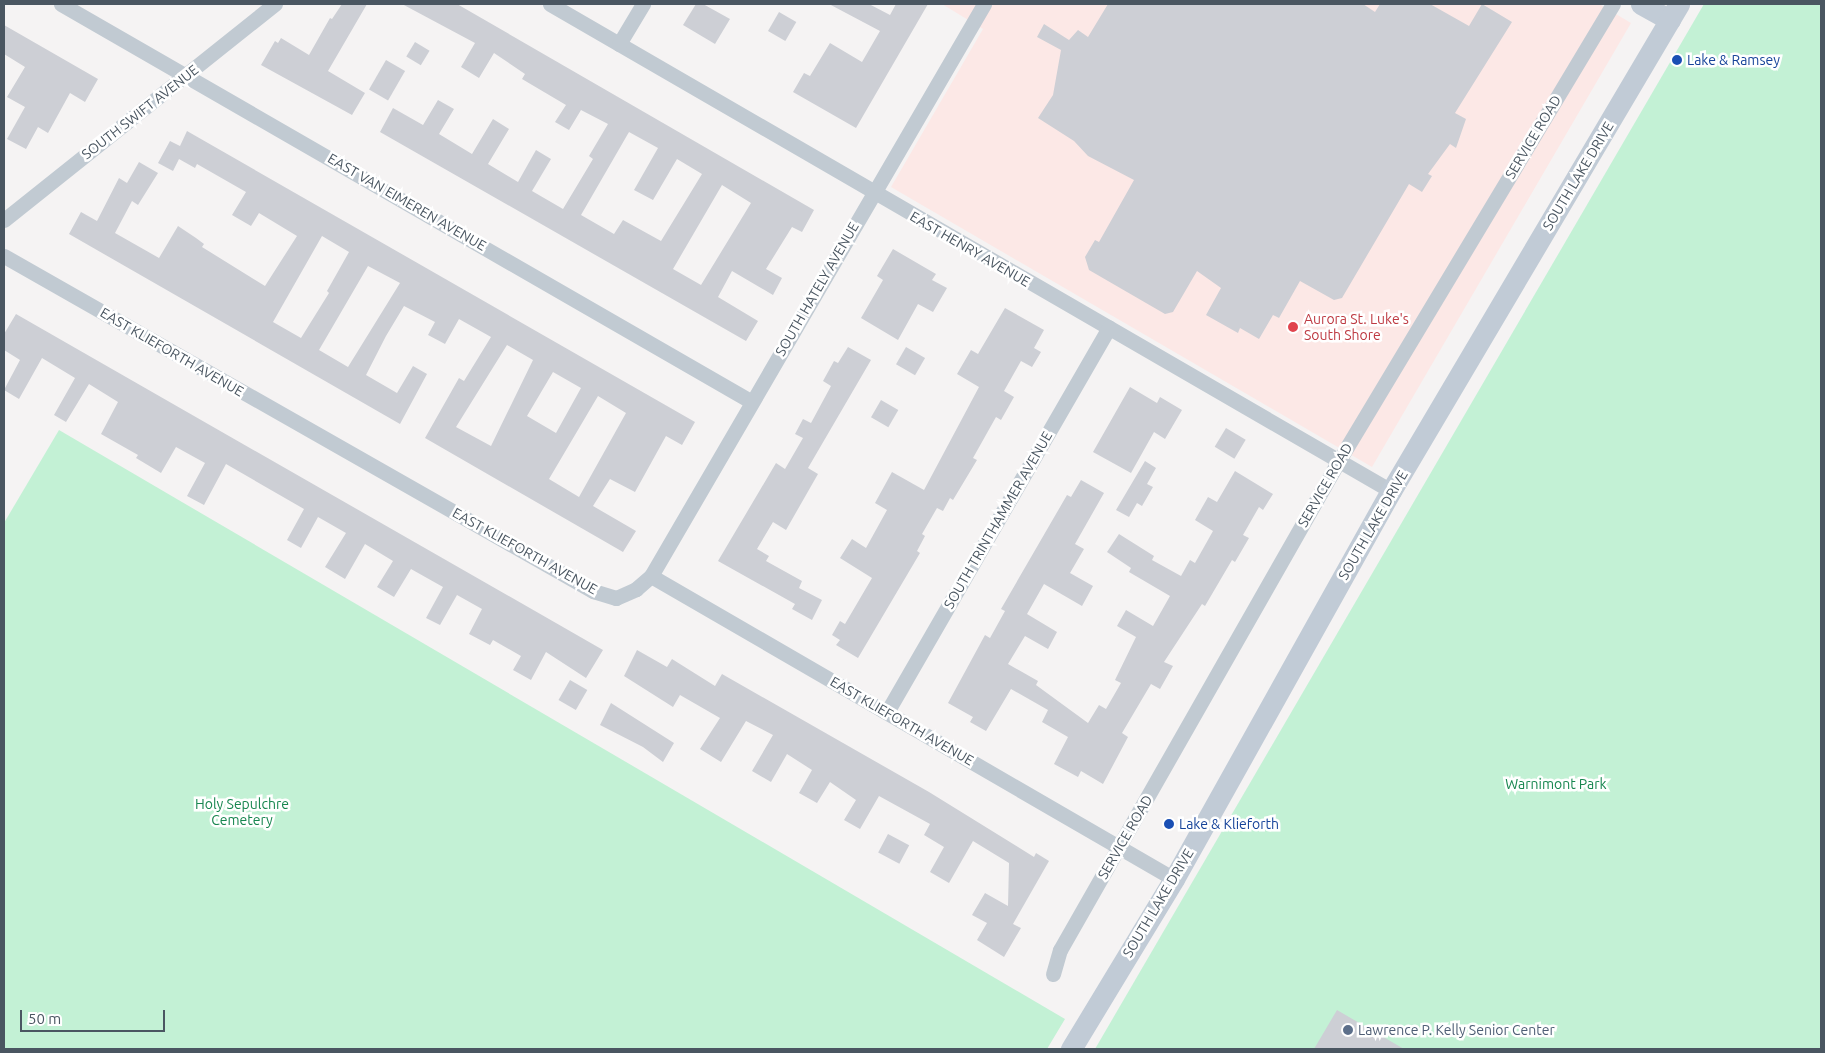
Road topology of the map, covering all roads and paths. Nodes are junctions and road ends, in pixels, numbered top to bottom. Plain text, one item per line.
1 (61, 4) edge
2 (276, 4) edge
3 (550, 4) edge
4 (643, 4) edge
5 (984, 4) edge
6 (1613, 4) edge
7 (1641, 4) edge
8 (1674, 12) edge
9 (620, 44) junction
10 (186, 75) junction
11 (872, 193) junction
12 (4, 220) edge
13 (4, 256) edge
14 (1109, 328) junction
15 (752, 402) junction
16 (1338, 462) junction
17 (1391, 491) junction
18 (651, 576) junction
19 (887, 712) junction
20 (1119, 847) junction
21 (1174, 879) junction
22 (1053, 974) dead end
23 (1072, 1049) edge

1 - 10 street, EAST VAN EIMEREN AVENUE
2 - 10 street, SOUTH SWIFT AVENUE
3 - 9 street, EAST HENRY AVENUE
4 - 9 street
5 - 11 street, SOUTH HATELY AVENUE
6 - 16 street, SERVICE ROAD
7 - 8 main road
8 - 17 main road, SOUTH LAKE DRIVE
9 - 11 street, EAST HENRY AVENUE
10 - 12 street, SOUTH SWIFT AVENUE
10 - 15 street, EAST VAN EIMEREN AVENUE
11 - 14 street, EAST HENRY AVENUE
11 - 15 street, SOUTH HATELY AVENUE
13 - 18 street, EAST KLIEFORTH AVENUE
14 - 16 street, EAST HENRY AVENUE
14 - 19 street, SOUTH TRINTHAMMER AVENUE
15 - 18 street, SOUTH HATELY AVENUE
16 - 17 street, EAST HENRY AVENUE
16 - 20 street, SERVICE ROAD
17 - 21 main road, SOUTH LAKE DRIVE
18 - 19 street, EAST KLIEFORTH AVENUE
19 - 20 street, EAST KLIEFORTH AVENUE
20 - 21 street, EAST KLIEFORTH AVENUE
20 - 22 street, SERVICE ROAD
21 - 23 main road, SOUTH LAKE DRIVE

